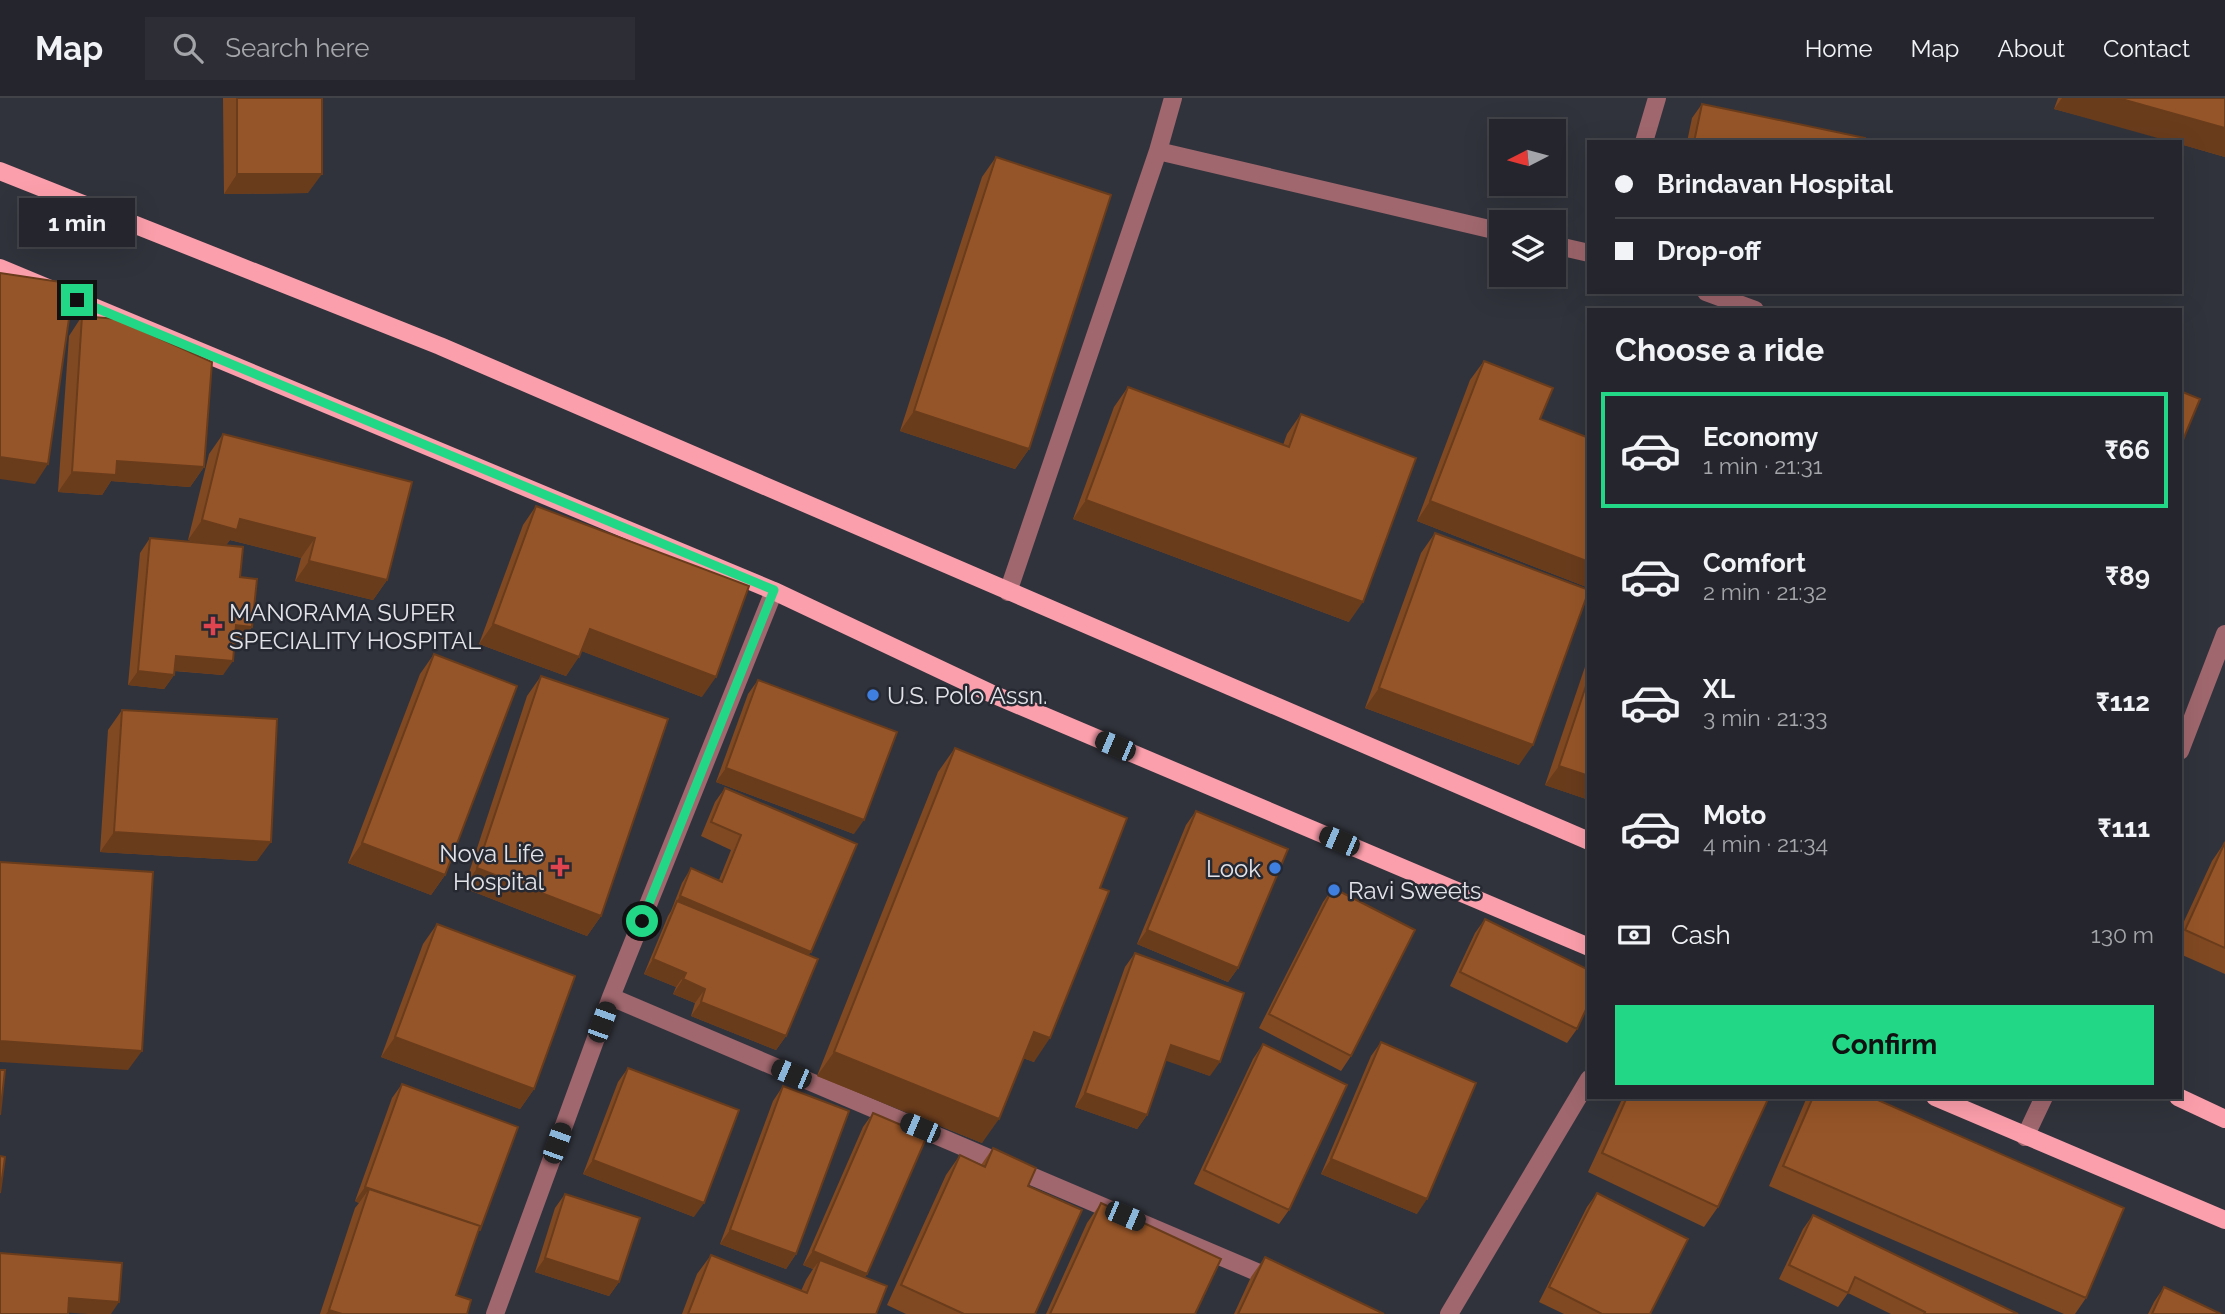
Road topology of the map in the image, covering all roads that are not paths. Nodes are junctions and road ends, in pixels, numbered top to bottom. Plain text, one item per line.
1 (1173, 98) edge
2 (1657, 98) edge
3 (1645, 140) edge
4 (1158, 151) junction
5 (0, 171) edge
6 (1489, 229) edge
7 (1566, 248) edge
8 (1587, 253) edge
9 (0, 268) edge
10 (1711, 294) edge
11 (1750, 308) edge
12 (774, 590) junction
13 (1008, 592) junction
14 (2225, 635) edge
15 (2182, 746) edge
16 (1587, 840) edge
17 (1587, 946) edge
18 (611, 997) junction
19 (1587, 1082) edge
20 (1940, 1099) edge
21 (2043, 1099) edge
22 (2182, 1099) edge
23 (2225, 1119) edge
24 (2025, 1137) junction
25 (2225, 1220) edge
26 (1292, 1287) edge
27 (495, 1314) edge
28 (1449, 1314) edge

1 - 4 street
2 - 3 street
4 - 6 street
4 - 13 street
5 - 13 main road
7 - 8 street
9 - 12 main road
10 - 11 street
12 - 17 main road
12 - 18 street
13 - 16 main road
14 - 15 street
18 - 26 street
18 - 27 street
19 - 28 street
20 - 24 main road
21 - 24 street
22 - 23 main road
24 - 25 main road

